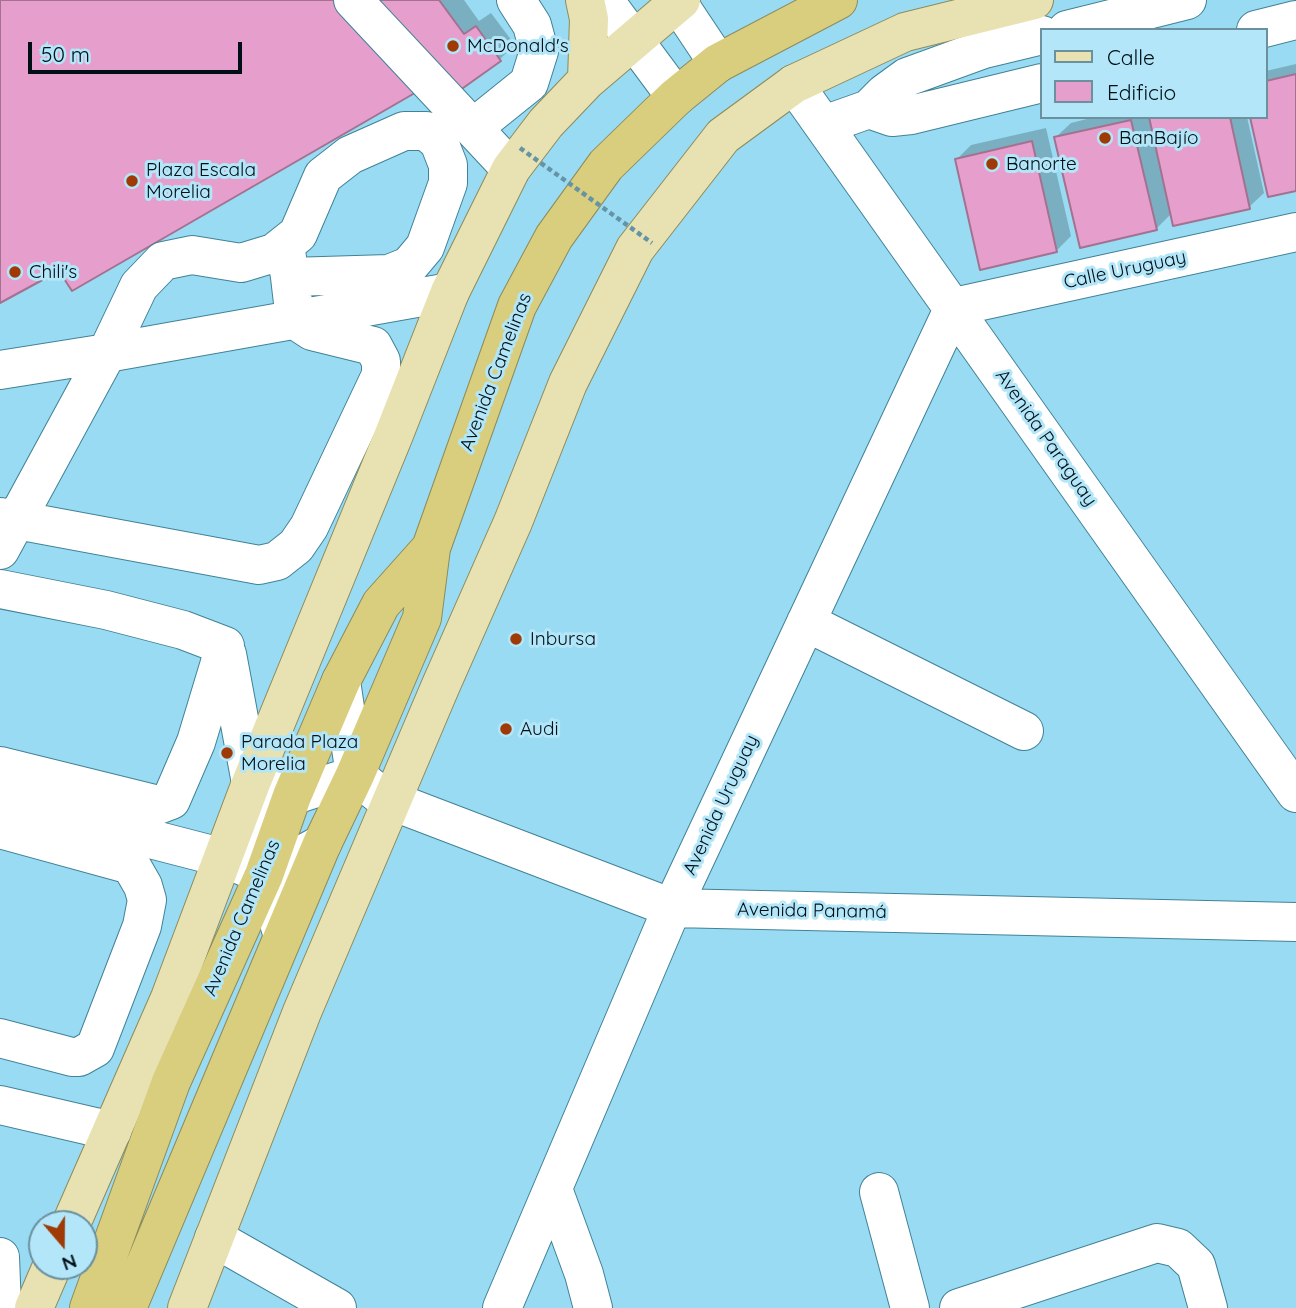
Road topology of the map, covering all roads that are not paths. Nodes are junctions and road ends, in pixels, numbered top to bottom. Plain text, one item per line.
1 (353, 0) edge
2 (516, 0) edge
3 (585, 0) edge
4 (604, 0) edge
5 (838, 0) edge
6 (1034, 0) edge
7 (1187, 0) edge
8 (678, 1) edge
9 (1296, 20) edge
10 (1075, 28) edge
11 (1264, 28) edge
12 (1040, 35) edge
13 (632, 39) junction
14 (718, 63) junction
15 (587, 80) junction
16 (794, 83) junction
17 (1040, 83) edge
18 (676, 97) junction
19 (869, 108) junction
20 (824, 125) junction
21 (473, 128) junction
22 (516, 158) junction
23 (1296, 232) edge
24 (450, 292) junction
25 (954, 307) junction
26 (295, 320) junction
27 (107, 353) junction
28 (0, 370) edge
29 (5, 529) edge
30 (431, 548) junction
31 (0, 589) edge
32 (806, 622) junction
33 (225, 646) junction
34 (341, 681) junction
35 (1024, 732) dead end
36 (0, 766) edge
37 (355, 775) junction
38 (251, 783) junction
39 (1296, 793) edge
40 (292, 796) junction
41 (0, 800) edge
42 (393, 802) junction
43 (0, 829) edge
44 (322, 844) junction
45 (223, 859) junction
46 (264, 874) junction
47 (672, 908) junction
48 (1296, 922) edge
49 (283, 936) junction
50 (0, 1038) edge
51 (0, 1105) edge
52 (112, 1131) junction
53 (553, 1189) junction
54 (879, 1192) dead end
55 (77, 1210) edge
56 (214, 1238) junction
57 (0, 1257) edge
58 (46, 1280) edge
59 (2, 1308) edge
60 (34, 1308) edge
61 (89, 1308) edge
62 (127, 1308) edge
63 (187, 1308) edge
64 (337, 1308) edge
65 (502, 1308) edge
66 (593, 1308) edge
67 (910, 1308) edge
68 (959, 1308) edge
69 (1208, 1308) edge

1 - 21 street
2 - 21 street
3 - 15 main road
4 - 13 street
5 - 14 highway, Avenida Camelinas
6 - 16 main road
7 - 10 street
8 - 13 main road
8 - 14 street
9 - 11 street
12 - 19 street
13 - 15 main road
13 - 18 street
14 - 18 highway, Avenida Camelinas
15 - 22 main road
16 - 20 street, Avenida Paraguay
16 - 42 main road
17 - 19 street
18 - 30 highway, Avenida Camelinas
19 - 20 street
20 - 25 street, Avenida Paraguay
21 - 22 street
22 - 24 main road
23 - 25 street, Calle Uruguay
24 - 26 street
24 - 38 main road
25 - 32 street, Avenida Uruguay
25 - 39 street, Avenida Paraguay
26 - 27 street
26 - 27 street
26 - 29 street
27 - 28 street
27 - 29 street
30 - 34 highway, Avenida Camelinas
30 - 37 highway, Avenida Camelinas
31 - 33 street
32 - 35 street
32 - 47 street, Avenida Uruguay
33 - 36 street
33 - 38 street
34 - 37 street
34 - 40 highway, Avenida Camelinas
37 - 40 street
37 - 42 street, Avenida Panamá
37 - 44 highway, Avenida Camelinas
38 - 40 street
38 - 45 main road
38 - 46 street
40 - 46 highway, Avenida Camelinas
41 - 45 street
42 - 47 street, Avenida Panamá
42 - 56 main road
43 - 50 street
44 - 46 street
44 - 49 highway, Avenida Camelinas
45 - 46 street
45 - 52 main road
46 - 49 street
46 - 61 highway, Avenida Camelinas
47 - 48 street, Avenida Panamá
47 - 53 street, Avenida Uruguay
49 - 62 highway, Avenida Camelinas
51 - 52 street
52 - 55 main road
53 - 65 street, Avenida Uruguay
53 - 66 street
54 - 67 street
56 - 63 main road
56 - 64 street
57 - 59 street
58 - 60 main road
68 - 69 street

